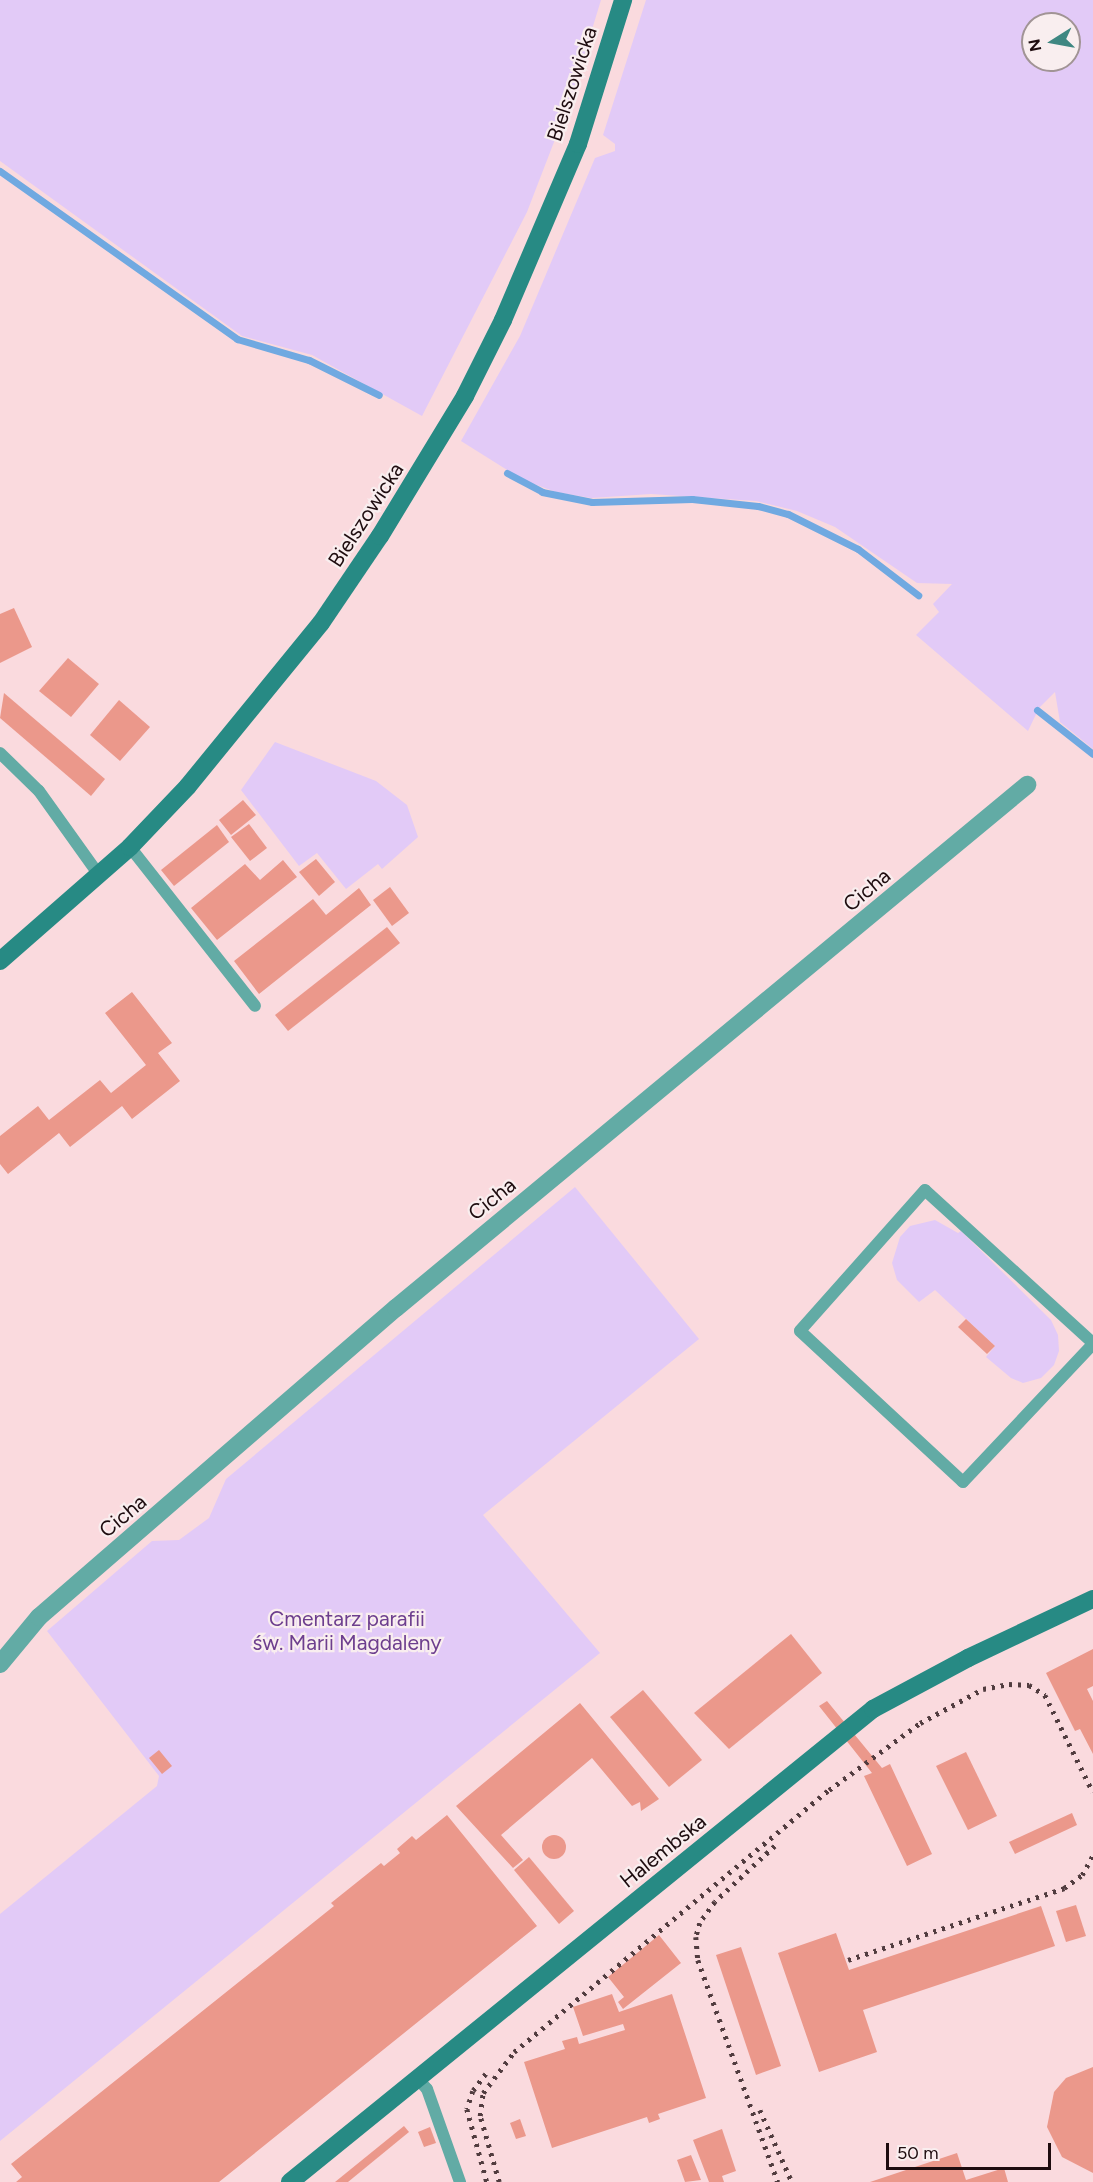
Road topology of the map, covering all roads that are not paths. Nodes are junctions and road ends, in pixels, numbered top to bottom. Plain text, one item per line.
1 (623, 0) edge
2 (0, 753) edge
3 (1028, 785) dead end
4 (130, 847) junction
5 (99, 875) junction
6 (0, 961) edge
7 (255, 1006) dead end
8 (1093, 1343) edge
9 (1093, 1599) edge
10 (0, 1664) edge
11 (418, 2079) junction
12 (290, 2182) edge
13 (460, 2182) edge

1 - 4 street, Bielszowicka
2 - 5 lane
3 - 10 street, Cicha
4 - 5 street, Bielszowicka
4 - 7 lane
5 - 6 street, Bielszowicka
8 - 8 lane
9 - 11 street, Halembska
11 - 12 street, Halembska
11 - 13 lane

